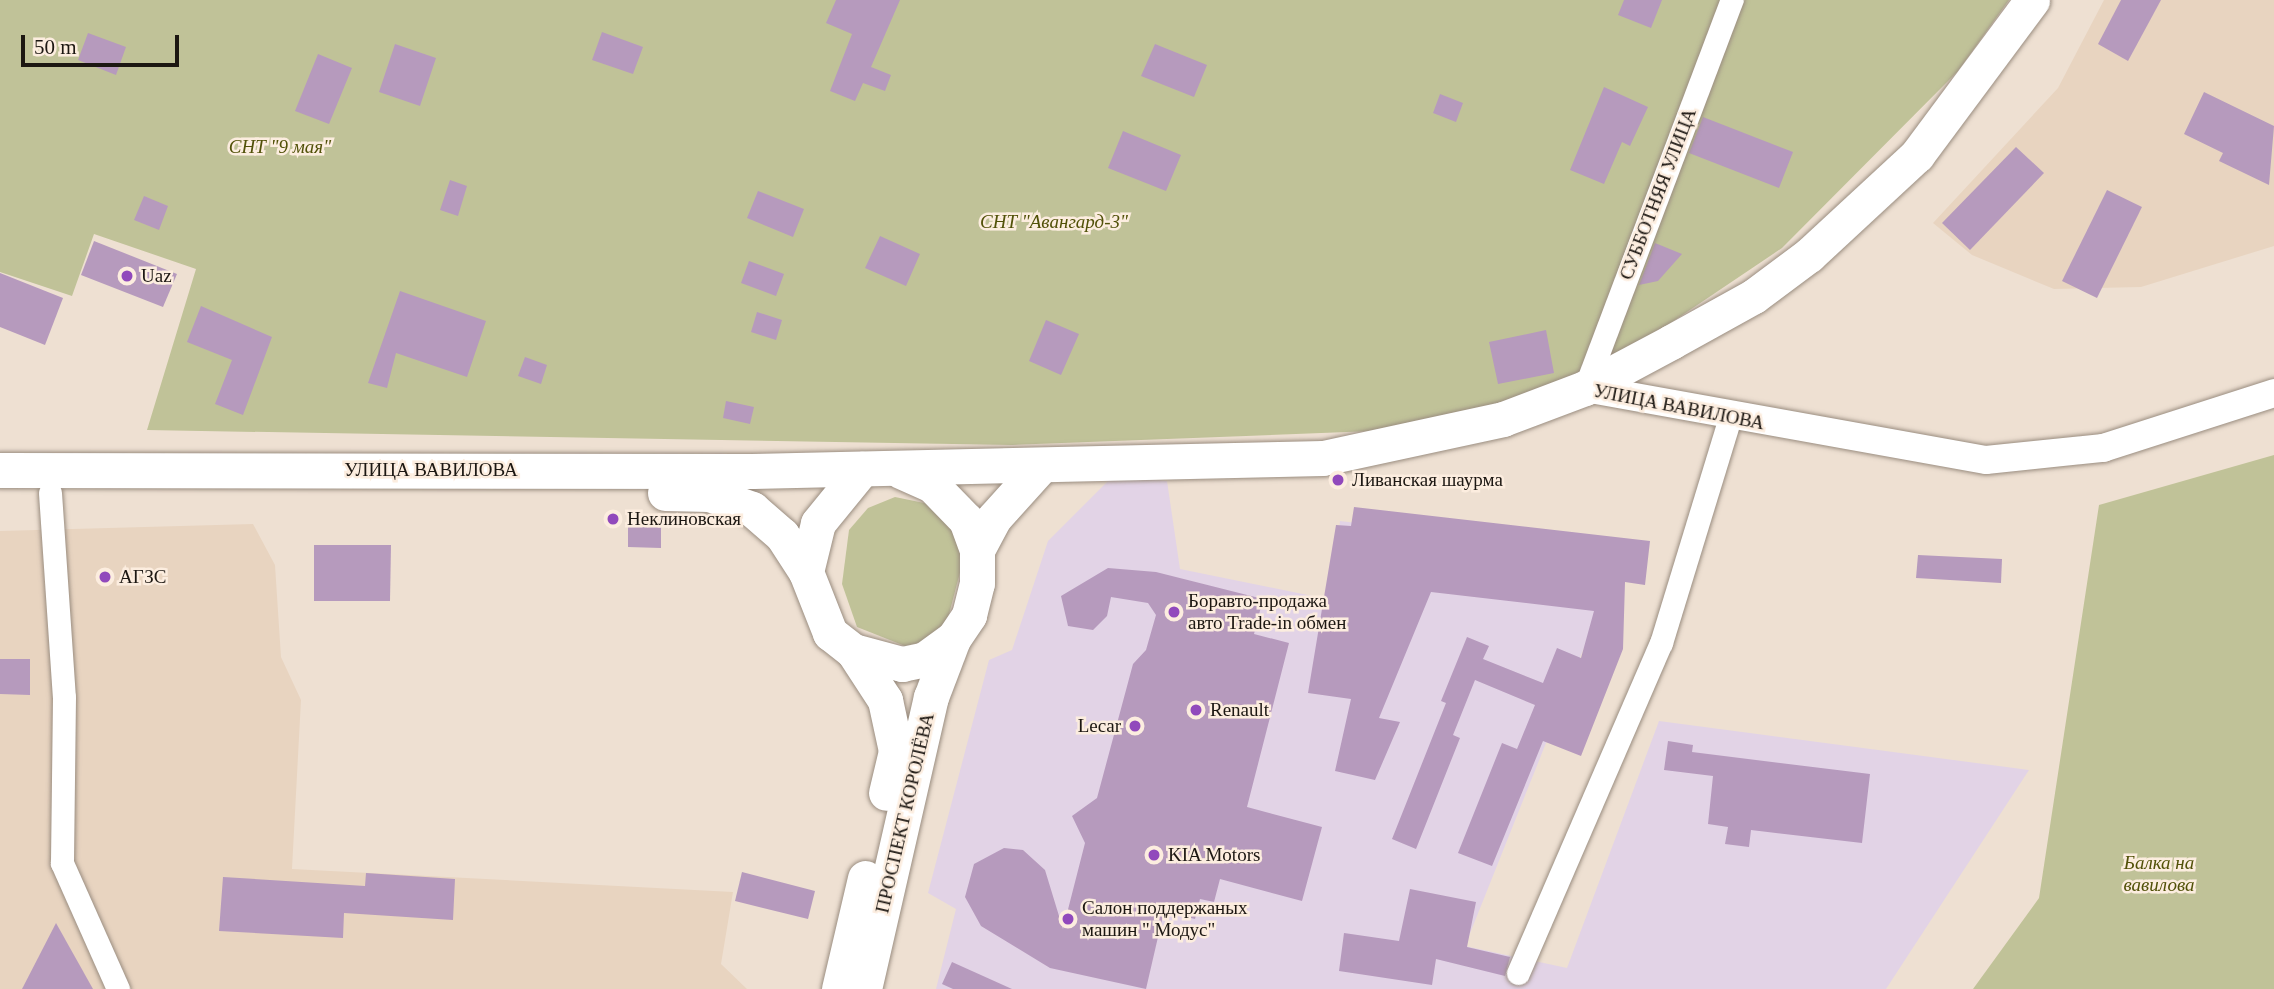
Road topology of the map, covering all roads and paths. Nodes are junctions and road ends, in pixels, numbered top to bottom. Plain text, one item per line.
1 (1732, 0) edge
2 (2032, 0) edge
3 (1585, 388) junction
4 (2274, 393) edge
5 (1730, 418) junction
6 (1041, 466) junction
7 (877, 469) junction
8 (0, 470) edge
9 (0, 492) edge
10 (50, 493) junction
11 (977, 550) junction
12 (806, 572) junction
13 (953, 639) junction
14 (853, 651) junction
15 (1518, 973) dead end
16 (118, 989) edge
17 (838, 989) edge
18 (864, 989) edge

1 - 3 street, СУББОТНЯЯ УЛИЦА
2 - 3 main road
3 - 5 street, УЛИЦА ВАВИЛОВА
3 - 6 main road, УЛИЦА ВАВИЛОВА
4 - 5 street, УЛИЦА ВАВИЛОВА
5 - 15 street
6 - 7 main road, УЛИЦА ВАВИЛОВА
6 - 11 main road, УЛИЦА ВАВИЛОВА
7 - 8 main road, УЛИЦА ВАВИЛОВА
7 - 11 main road, УЛИЦА ВАВИЛОВА
7 - 12 main road
9 - 10 main road, УЛИЦА ВАВИЛОВА
10 - 12 main road, УЛИЦА ВАВИЛОВА
10 - 16 street
11 - 13 main road, УЛИЦА ВАВИЛОВА
12 - 14 main road, УЛИЦА ВАВИЛОВА
13 - 14 main road, УЛИЦА ВАВИЛОВА
13 - 18 main road, ПРОСПЕКТ КОРОЛЁВА
14 - 17 main road, ПРОСПЕКТ КОРОЛЁВА

